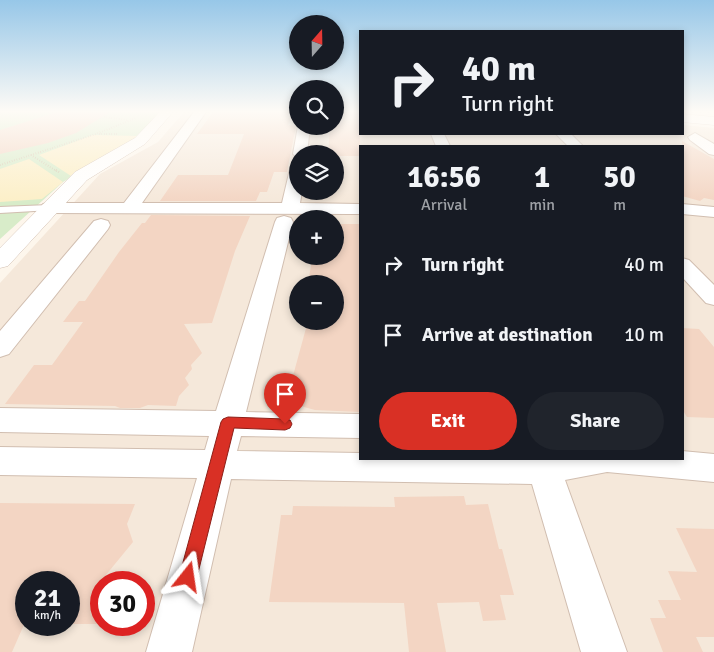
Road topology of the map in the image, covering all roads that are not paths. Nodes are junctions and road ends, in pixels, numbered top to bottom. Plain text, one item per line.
1 (138, 142) edge
2 (178, 142) edge
3 (702, 142) edge
4 (714, 150) edge
5 (359, 201) edge
6 (131, 206) junction
7 (49, 208) junction
8 (359, 209) edge
9 (684, 209) edge
10 (0, 210) edge
11 (296, 210) edge
12 (325, 210) edge
13 (289, 211) joint
14 (714, 212) edge
15 (103, 216) junction
16 (684, 217) edge
17 (714, 219) edge
18 (0, 261) edge
19 (684, 266) edge
20 (714, 298) edge
21 (0, 348) edge
22 (0, 420) edge
23 (228, 422) junction
24 (359, 426) edge
25 (592, 460) edge
26 (622, 460) edge
27 (0, 461) edge
28 (217, 464) junction
29 (543, 464) edge
30 (714, 468) edge
31 (169, 652) edge
32 (604, 652) edge

1 - 7 street
2 - 6 street
3 - 4 street
5 - 11 street
6 - 13 street
6 - 15 street
7 - 10 lane
7 - 15 street
7 - 18 street
8 - 12 street
9 - 14 street
13 - 23 street
15 - 21 street
16 - 17 street
19 - 20 street
22 - 23 street
23 - 24 street
23 - 28 street
25 - 29 street
26 - 30 street
27 - 28 street
28 - 29 street
28 - 31 street
29 - 32 street

